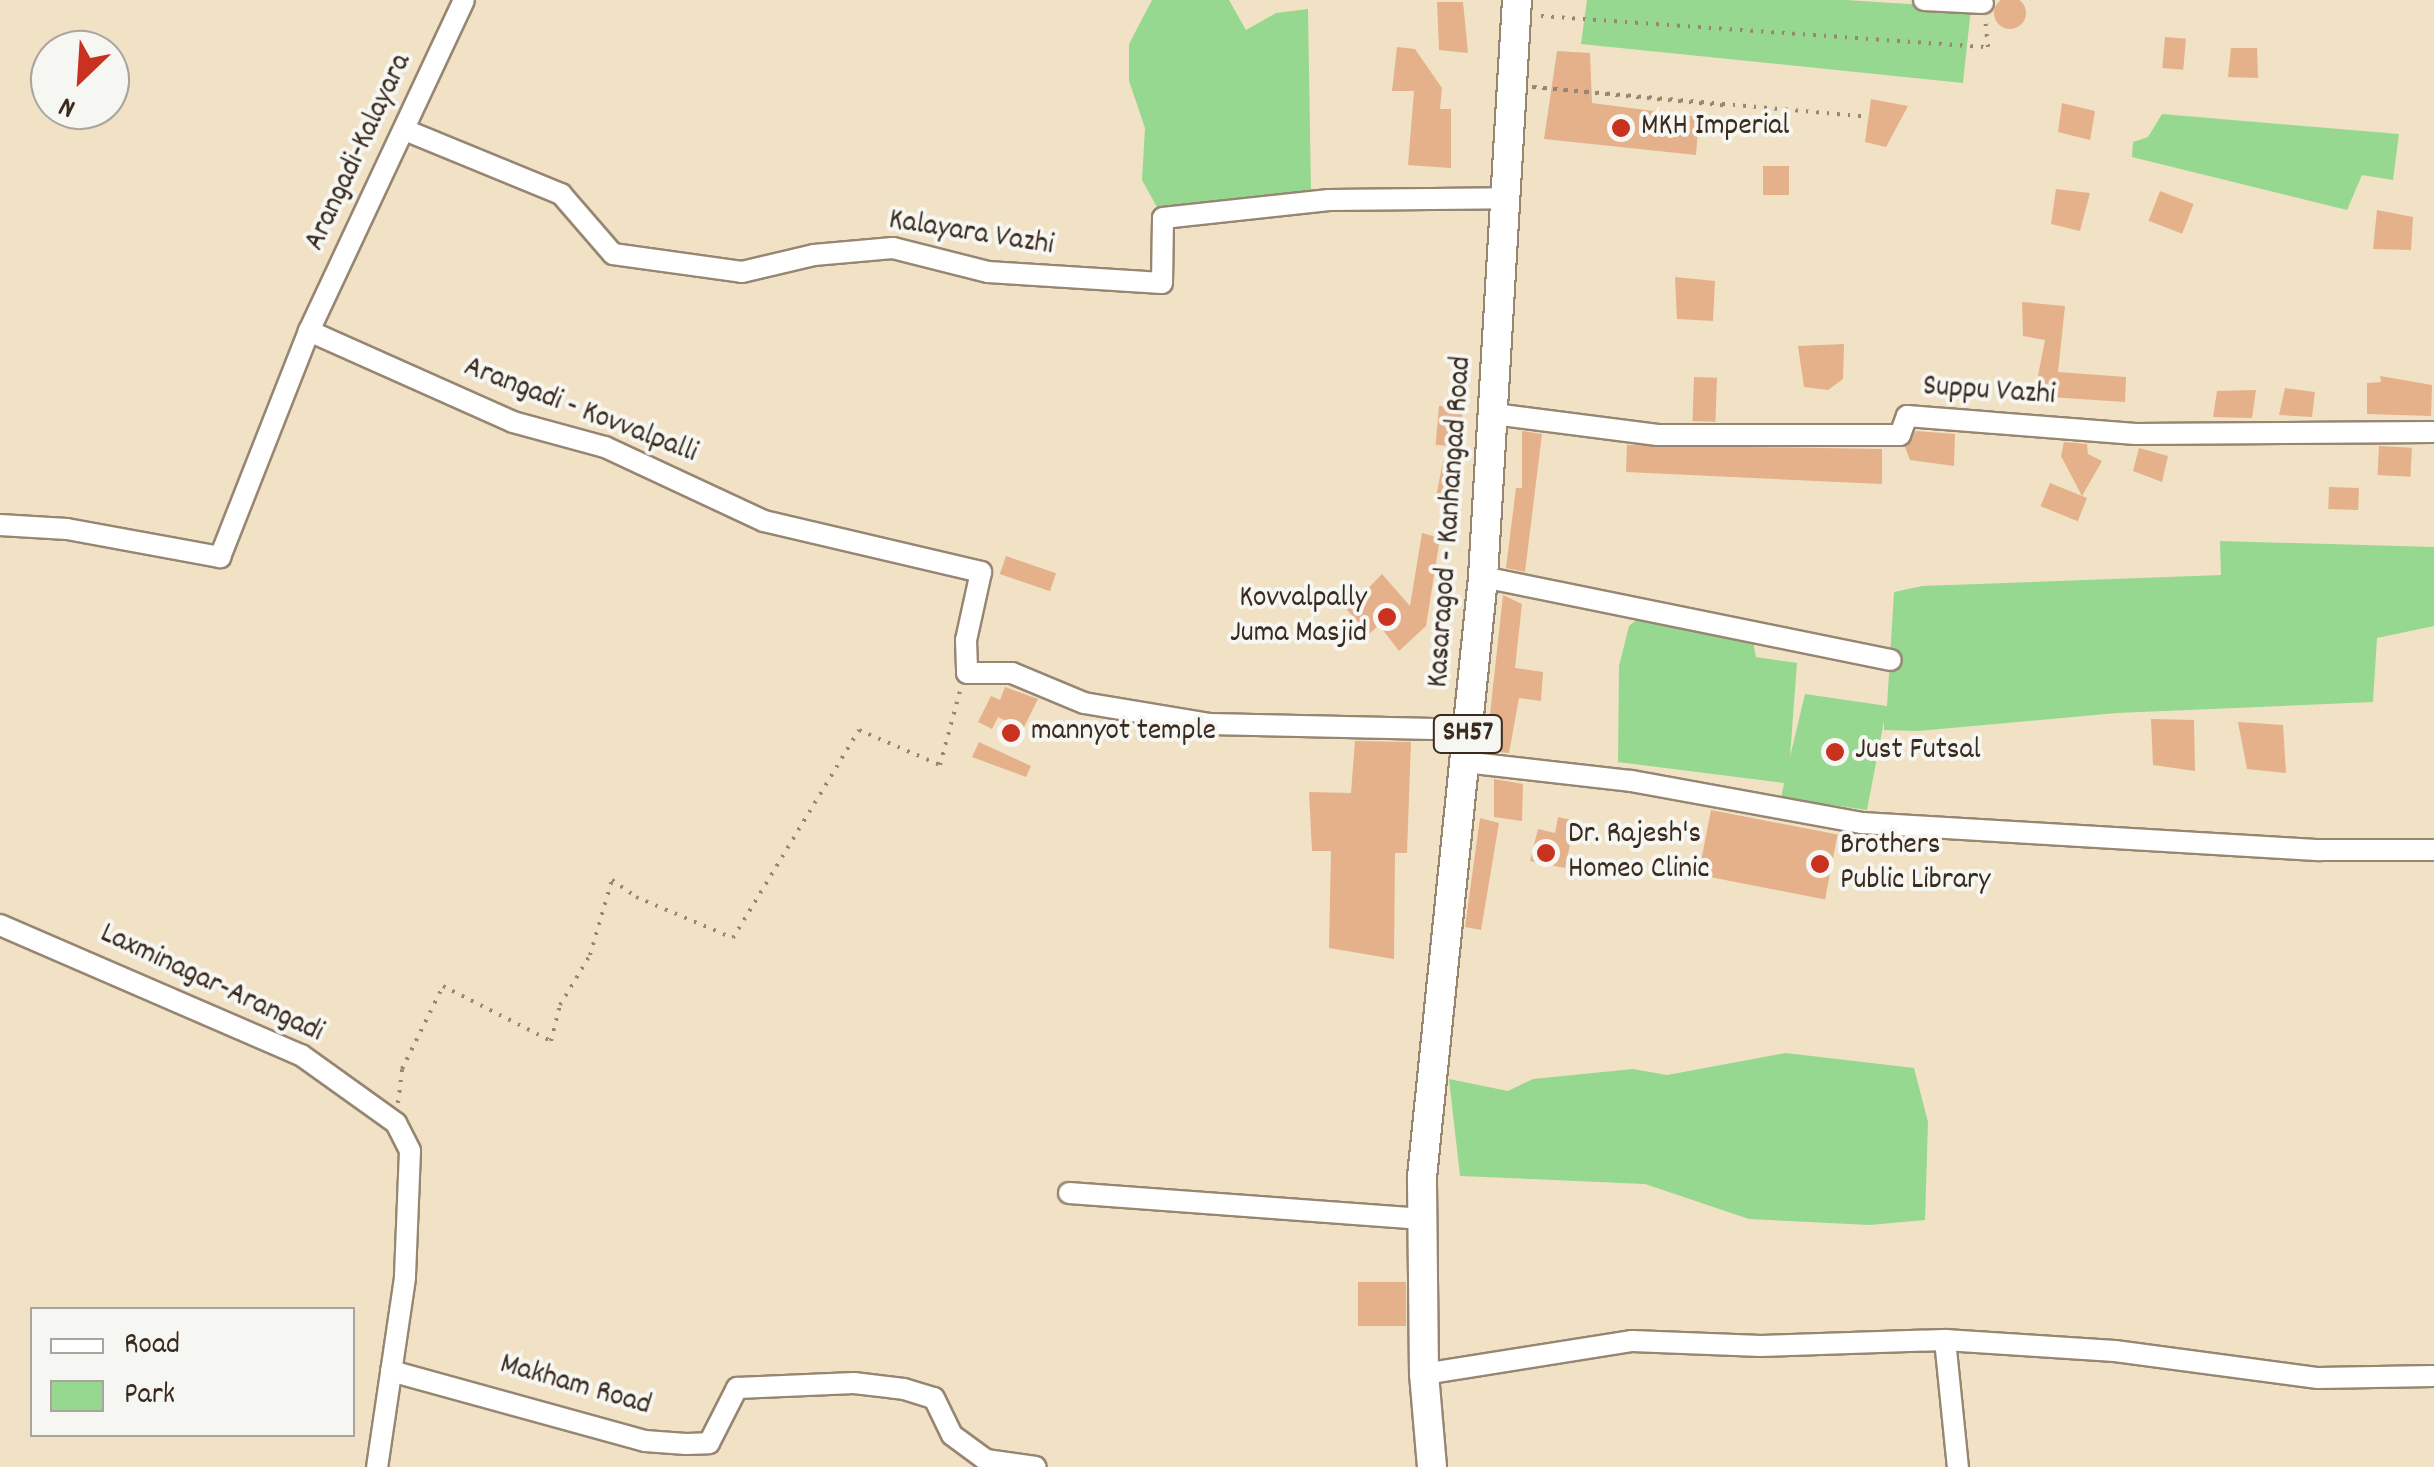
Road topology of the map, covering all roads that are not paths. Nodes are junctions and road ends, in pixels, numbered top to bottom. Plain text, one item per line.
1 (464, 0) edge
2 (1924, 0) edge
3 (1983, 3) road end
4 (1516, 7) edge
5 (405, 130) junction
6 (1508, 198) junction
7 (309, 332) junction
8 (1494, 414) junction
9 (2434, 432) edge
10 (0, 525) edge
11 (1483, 578) junction
12 (1891, 660) dead end
13 (1468, 730) junction
14 (1464, 762) junction
15 (2434, 850) edge
16 (0, 925) edge
17 (1068, 1193) dead end
18 (1423, 1220) junction
19 (1945, 1340) junction
20 (392, 1370) junction
21 (1424, 1374) junction
22 (2434, 1376) edge
23 (376, 1467) edge
24 (1036, 1467) edge
25 (1432, 1467) edge
26 (1958, 1467) edge

1 - 5 street, Arangadi-Kalayara
2 - 3 street
4 - 6 main road, Kasaragod - Kanhangad Road / SH57
5 - 6 street, Kalayara Vazhi
5 - 7 street, Arangadi-Kalayara
6 - 8 main road, Kasaragod - Kanhangad Road / SH57
7 - 10 street
7 - 13 street, Arangadi - Kovvalpalli
8 - 9 street, Suppu Vazhi
8 - 11 main road, Kasaragod - Kanhangad Road / SH57
11 - 12 street
11 - 13 main road, Kasaragod - Kanhangad Road / SH57
13 - 14 main road, Kasaragod - Kanhangad Road / SH57
14 - 15 street
14 - 18 main road, Kasaragod - Kanhangad Road / SH57
16 - 20 street, Laxminagar-Arangadi
17 - 18 street
18 - 21 main road, Kasaragod - Kanhangad Road / SH57
19 - 21 street
19 - 22 street
19 - 26 street
20 - 23 street
20 - 24 street, Makham Road
21 - 25 main road, Kasaragod - Kanhangad Road / SH57

